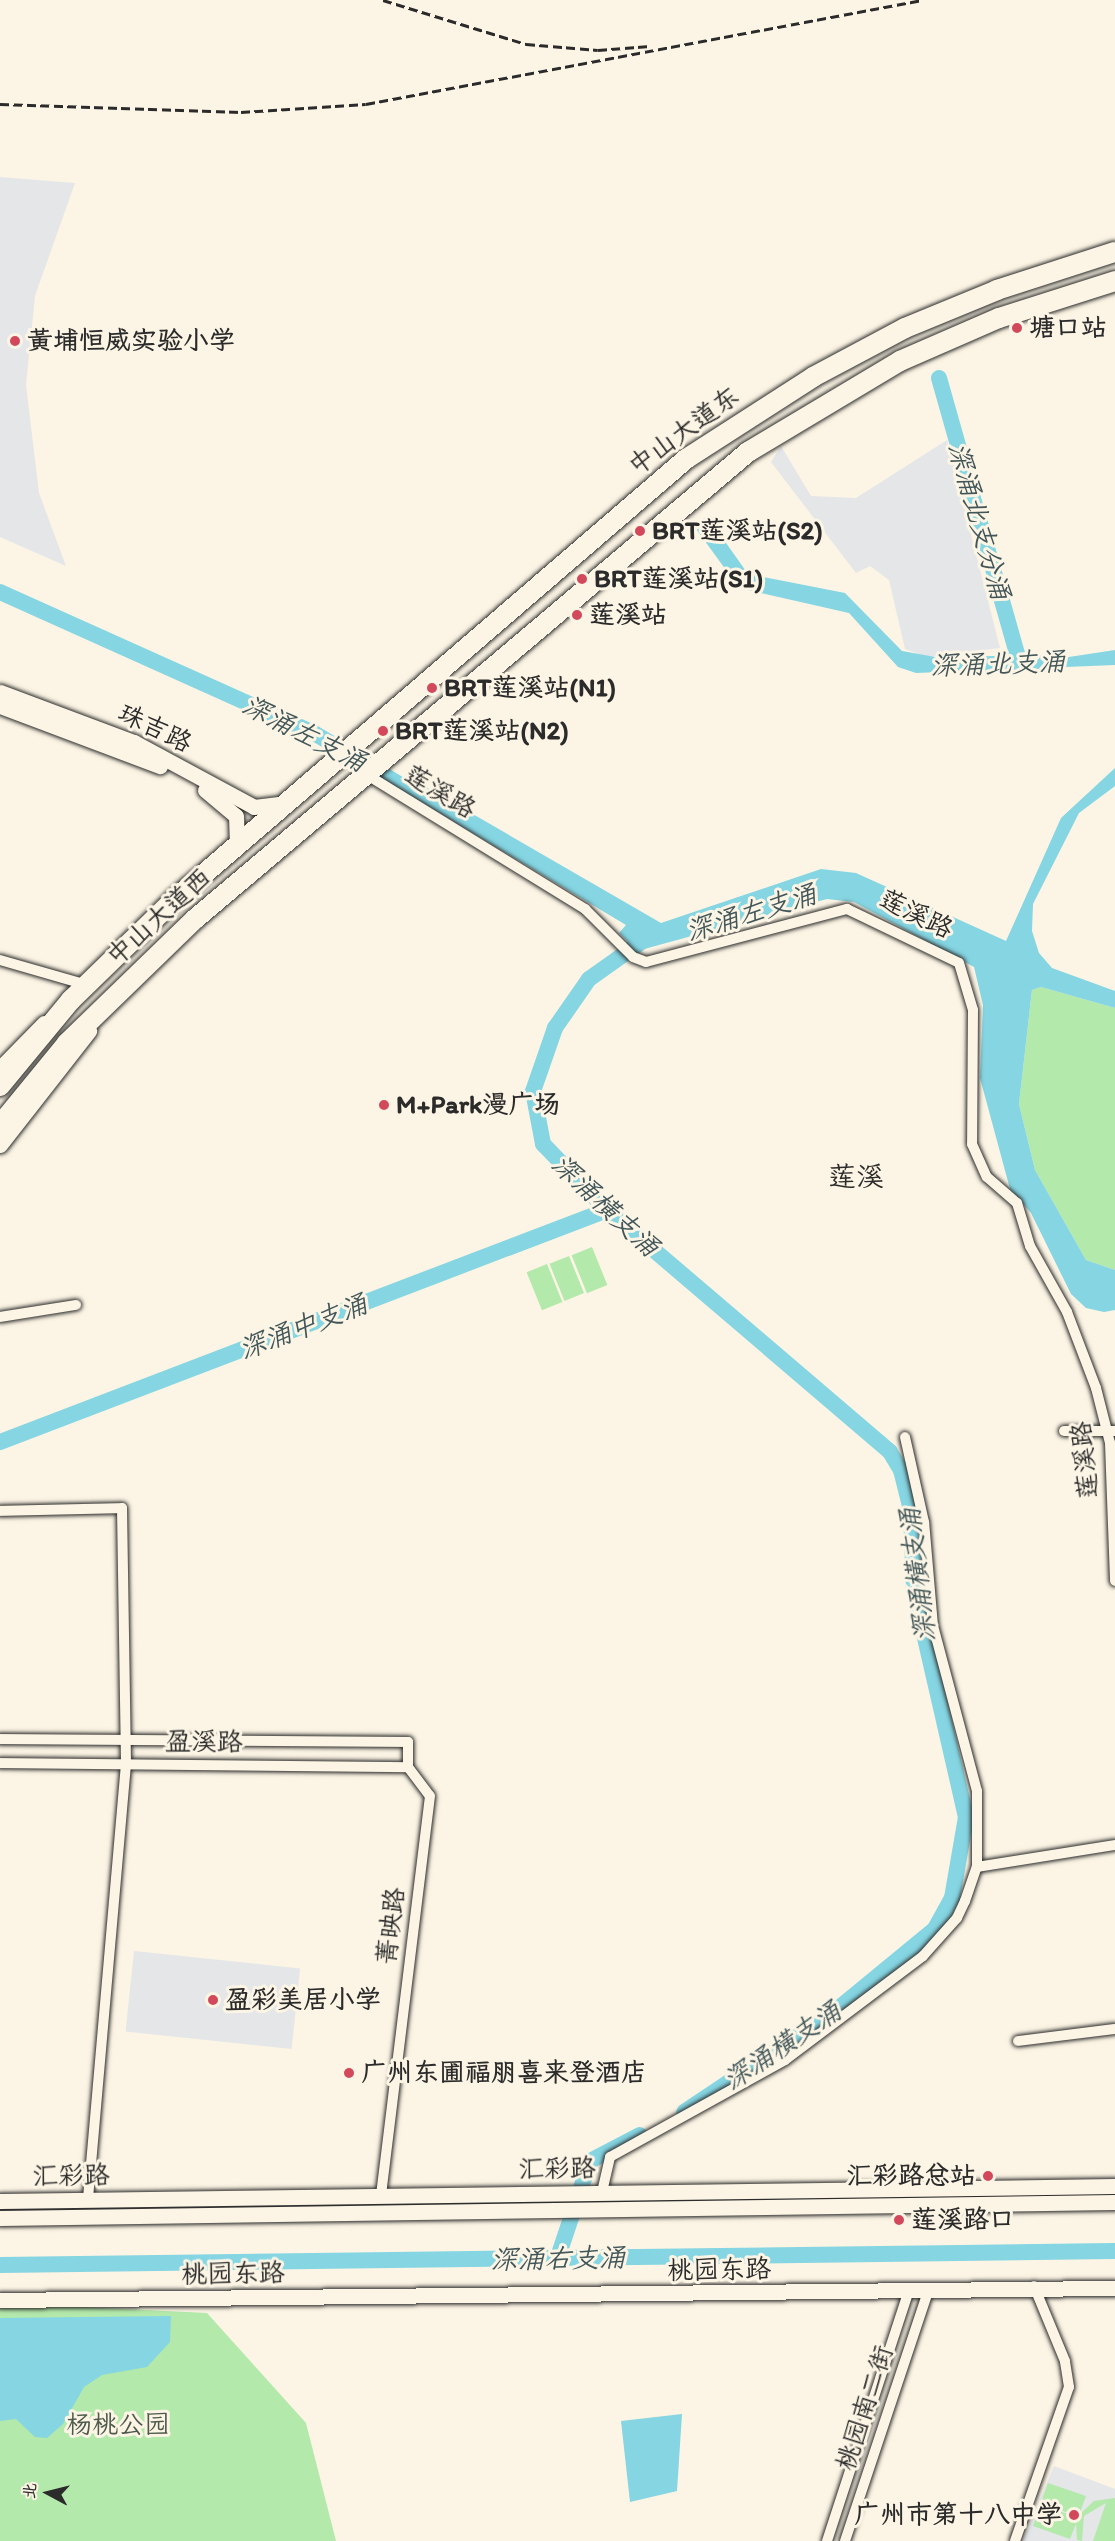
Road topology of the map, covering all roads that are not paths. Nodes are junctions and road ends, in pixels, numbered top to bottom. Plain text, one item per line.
1 (1115, 252) edge
2 (1115, 281) edge
3 (0, 692) edge
4 (0, 706) edge
5 (372, 773) junction
6 (285, 803) junction
7 (237, 846) junction
8 (0, 960) edge
9 (87, 985) junction
10 (121, 989) junction
11 (71, 1000) junction
12 (0, 1068) edge
13 (0, 1086) edge
14 (0, 1125) edge
15 (0, 1145) edge
16 (76, 1305) dead end
17 (0, 1317) edge
18 (1064, 1431) dead end
19 (1111, 1431) edge
20 (905, 1437) dead end
21 (0, 1511) edge
22 (1115, 1578) edge
23 (0, 1739) edge
24 (126, 1740) junction
25 (0, 1763) edge
26 (126, 1764) junction
27 (408, 1767) junction
28 (1115, 1845) edge
29 (977, 1867) junction
30 (1115, 2029) edge
31 (1018, 2041) dead end
32 (1115, 2186) edge
33 (514, 2193) junction
34 (547, 2193) junction
35 (598, 2193) junction
36 (381, 2194) junction
37 (88, 2200) junction
38 (2, 2201) edge
39 (1115, 2202) edge
40 (515, 2210) junction
41 (542, 2210) junction
42 (2, 2217) edge
43 (1034, 2286) junction
44 (1115, 2288) edge
45 (929, 2289) junction
46 (909, 2290) junction
47 (0, 2300) edge
48 (827, 2541) edge
49 (845, 2541) edge
50 (1015, 2541) edge

1 - 6 highway, 中山大道东
2 - 5 highway
3 - 6 street, 珠吉路
4 - 7 street, 珠吉路
5 - 10 highway, 中山大道西
5 - 19 street, 莲溪路
6 - 7 highway, 中山大道西
7 - 9 highway, 中山大道西
8 - 9 street
9 - 11 highway, 中山大道西
10 - 14 highway, 中山大道西
10 - 15 street
11 - 12 street
11 - 13 highway, 中山大道西
16 - 17 street
18 - 19 street
19 - 22 street, 莲溪路
20 - 29 street
21 - 24 street
23 - 24 street, 盈溪路
24 - 26 street
24 - 27 street, 盈溪路
25 - 26 street, 盈溪路
26 - 27 street, 盈溪路
26 - 37 street
27 - 36 street, 菁映路
28 - 29 street
29 - 35 street
30 - 31 street
32 - 35 street, 汇彩路
33 - 34 street, 汇彩路
33 - 36 street, 汇彩路
33 - 40 street
34 - 35 street, 汇彩路
34 - 41 street
36 - 37 street, 汇彩路
37 - 38 street, 汇彩路
38 - 42 street
39 - 41 street, 汇彩路
40 - 41 street, 汇彩路
40 - 42 street, 汇彩路
43 - 44 street, 桃园东路
43 - 45 street, 桃园东路
43 - 50 street
45 - 46 street, 桃园东路
45 - 49 street, 桃园南二街
46 - 47 street, 桃园东路
46 - 48 street, 桃园南二街

